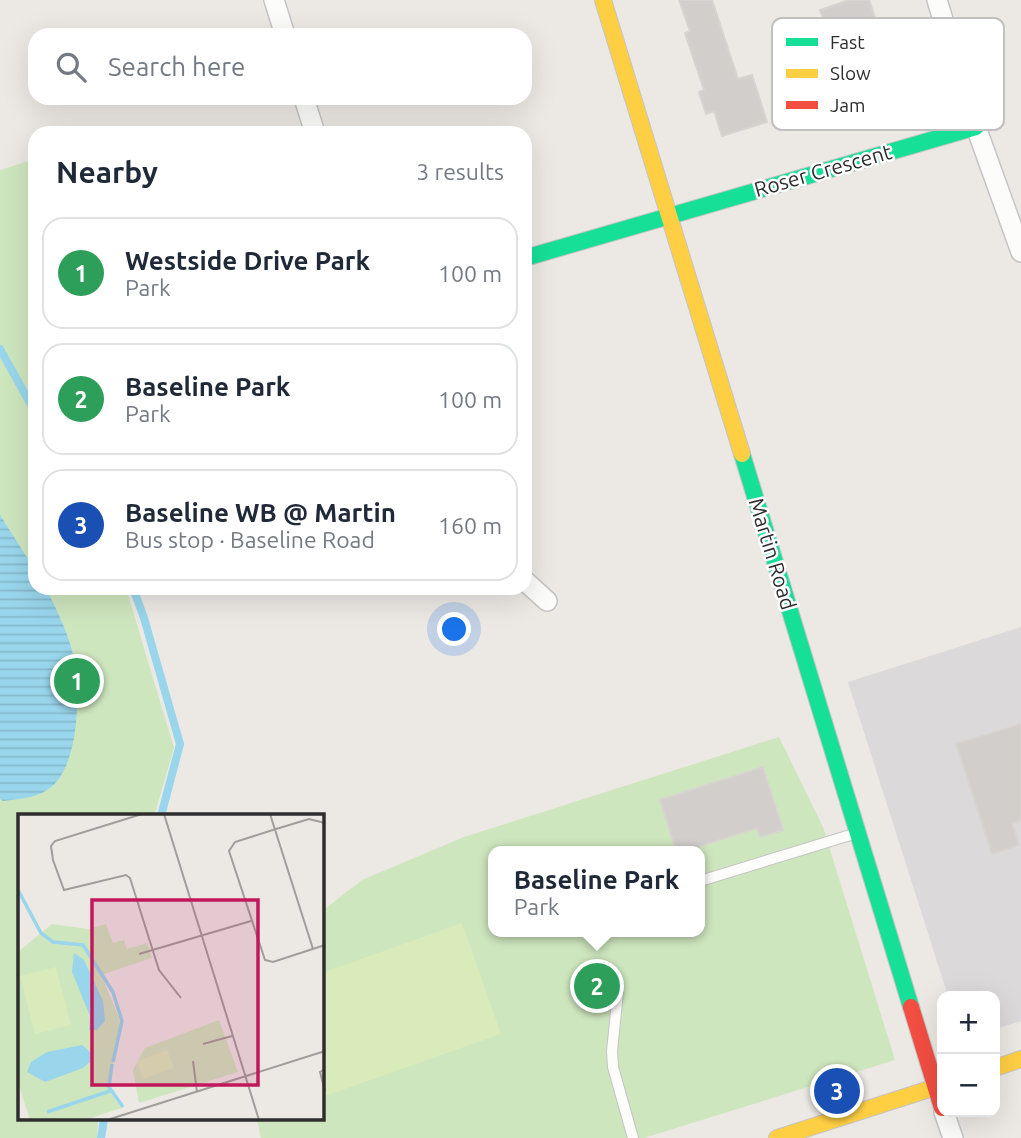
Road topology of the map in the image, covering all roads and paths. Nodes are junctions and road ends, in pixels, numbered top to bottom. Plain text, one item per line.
1 (274, 0) edge
2 (603, 0) edge
3 (937, 0) edge
4 (943, 18) edge
5 (283, 28) edge
6 (306, 105) edge
7 (313, 126) edge
8 (966, 130) edge
9 (977, 130) edge
10 (668, 215) junction
11 (1021, 252) edge
12 (532, 256) edge
13 (532, 587) edge
14 (547, 601) dead end
15 (857, 833) junction
16 (705, 879) edge
17 (618, 992) dead end
18 (1021, 1059) edge
19 (1000, 1066) edge
20 (937, 1080) edge
21 (937, 1087) edge
22 (946, 1117) edge
23 (633, 1138) edge
24 (777, 1138) edge
25 (953, 1138) edge

1 - 5 street
2 - 10 street, Martin Road
3 - 4 street
6 - 7 street
8 - 10 street, Roser Crescent
9 - 11 street
10 - 12 street, Roser Crescent
10 - 15 street, Martin Road
13 - 14 street
15 - 16 lane
15 - 20 street, Martin Road
17 - 23 lane
18 - 19 street
21 - 24 street
22 - 25 street, Martin Road

